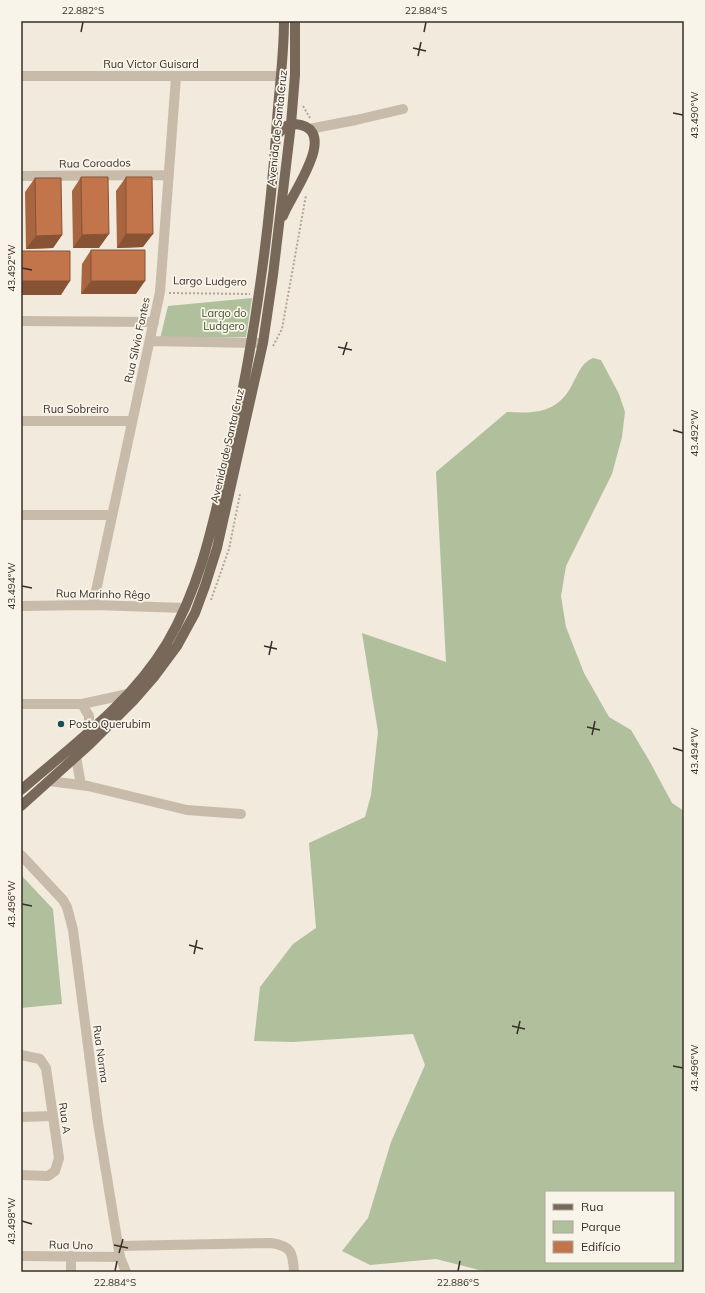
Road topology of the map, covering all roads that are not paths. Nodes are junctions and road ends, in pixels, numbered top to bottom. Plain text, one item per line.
1 (284, 21) edge
2 (295, 21) edge
3 (21, 76) edge
4 (281, 76) junction
5 (176, 77) junction
6 (403, 109) dead end
7 (291, 124) junction
8 (309, 129) junction
9 (276, 136) junction
10 (169, 174) junction
11 (21, 176) edge
12 (279, 229) junction
13 (21, 321) edge
14 (154, 322) junction
15 (150, 341) junction
16 (258, 343) junction
17 (21, 421) edge
18 (132, 421) junction
19 (21, 515) edge
20 (111, 515) junction
21 (93, 605) junction
22 (21, 606) edge
23 (185, 608) junction
24 (128, 694) junction
25 (21, 704) edge
26 (82, 704) junction
27 (89, 732) junction
28 (76, 757) junction
29 (49, 781) junction
30 (81, 785) junction
31 (21, 790) edge
32 (21, 806) edge
33 (241, 814) dead end
34 (21, 855) edge
35 (21, 1055) edge
36 (53, 1116) junction
37 (21, 1117) edge
38 (23, 1175) edge
39 (119, 1246) junction
40 (21, 1256) edge
41 (71, 1256) junction
42 (120, 1257) junction
43 (71, 1272) edge
44 (126, 1272) edge
45 (294, 1272) edge

1 - 4 main road, Avenida de Santa Cruz
2 - 7 main road, Avenida de Santa Cruz
3 - 5 street, Rua Victor Guisard
4 - 5 street, Rua Victor Guisard
4 - 9 main road, Avenida de Santa Cruz
5 - 10 street, Rua Sílvio Fontes
6 - 8 street
7 - 8 main road
7 - 9 main road
7 - 12 main road, Avenida de Santa Cruz
8 - 12 main road
9 - 16 main road, Avenida de Santa Cruz
10 - 11 street, Rua Coroados
10 - 14 street, Rua Sílvio Fontes
12 - 16 main road, Avenida de Santa Cruz
13 - 14 street
14 - 15 street, Rua Sílvio Fontes
15 - 16 street
15 - 18 street, Rua Sílvio Fontes
16 - 23 main road, Avenida de Santa Cruz
16 - 28 main road, Avenida de Santa Cruz
17 - 18 street, Rua Sobreiro
18 - 20 street, Rua Sílvio Fontes
19 - 20 street
20 - 21 street, Rua Sílvio Fontes
21 - 22 street, Rua Marinho Rêgo
21 - 23 street, Rua Marinho Rêgo
23 - 24 main road, Avenida de Santa Cruz
24 - 26 street
24 - 27 main road, Avenida de Santa Cruz
25 - 26 street
26 - 27 street
27 - 31 main road, Avenida de Santa Cruz
28 - 29 main road, Avenida de Santa Cruz
28 - 30 street
29 - 30 street
29 - 32 main road, Avenida de Santa Cruz
30 - 33 street
34 - 39 street, Rua Norma
35 - 36 street, Rua A
36 - 37 street
36 - 38 street, Rua A
39 - 42 street, Rua Norma
39 - 45 street
40 - 41 street, Rua Uno
41 - 42 street, Rua Uno
41 - 43 street
42 - 44 street, Rua Norma

